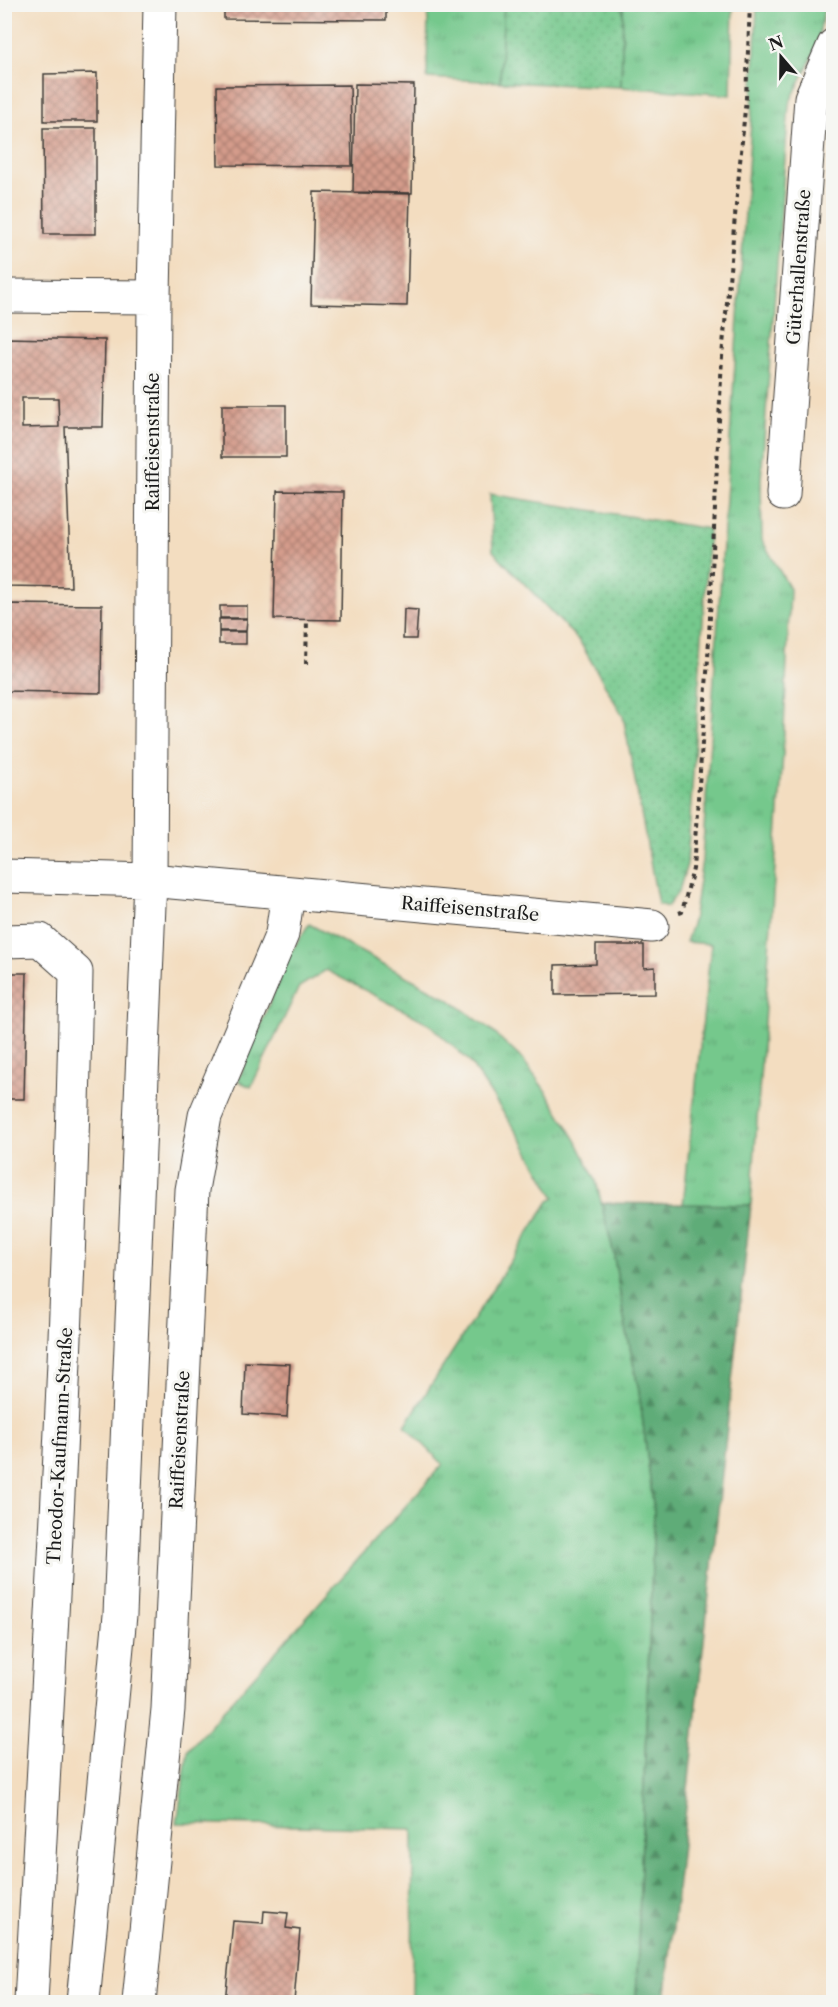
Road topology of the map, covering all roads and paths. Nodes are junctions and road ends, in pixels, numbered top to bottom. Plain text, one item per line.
1 (160, 4) edge
2 (750, 4) edge
3 (834, 45) edge
4 (4, 296) edge
5 (154, 297) junction
6 (783, 494) dead end
7 (308, 619) dead end
8 (306, 664) dead end
9 (4, 876) edge
10 (150, 880) junction
11 (288, 893) junction
12 (652, 926) joint
13 (4, 941) edge
14 (31, 2002) edge
15 (83, 2002) edge
16 (139, 2002) edge

1 - 5 street, Raiffeisenstraße
2 - 12 path
3 - 6 street, Güterhallenstraße
4 - 5 street
5 - 10 street, Raiffeisenstraße
7 - 8 path
9 - 10 street
10 - 11 street, Raiffeisenstraße
10 - 15 street, Raiffeisenstraße
11 - 12 street, Raiffeisenstraße
11 - 16 street, Raiffeisenstraße
13 - 14 street, Theodor-Kaufmann-Straße

